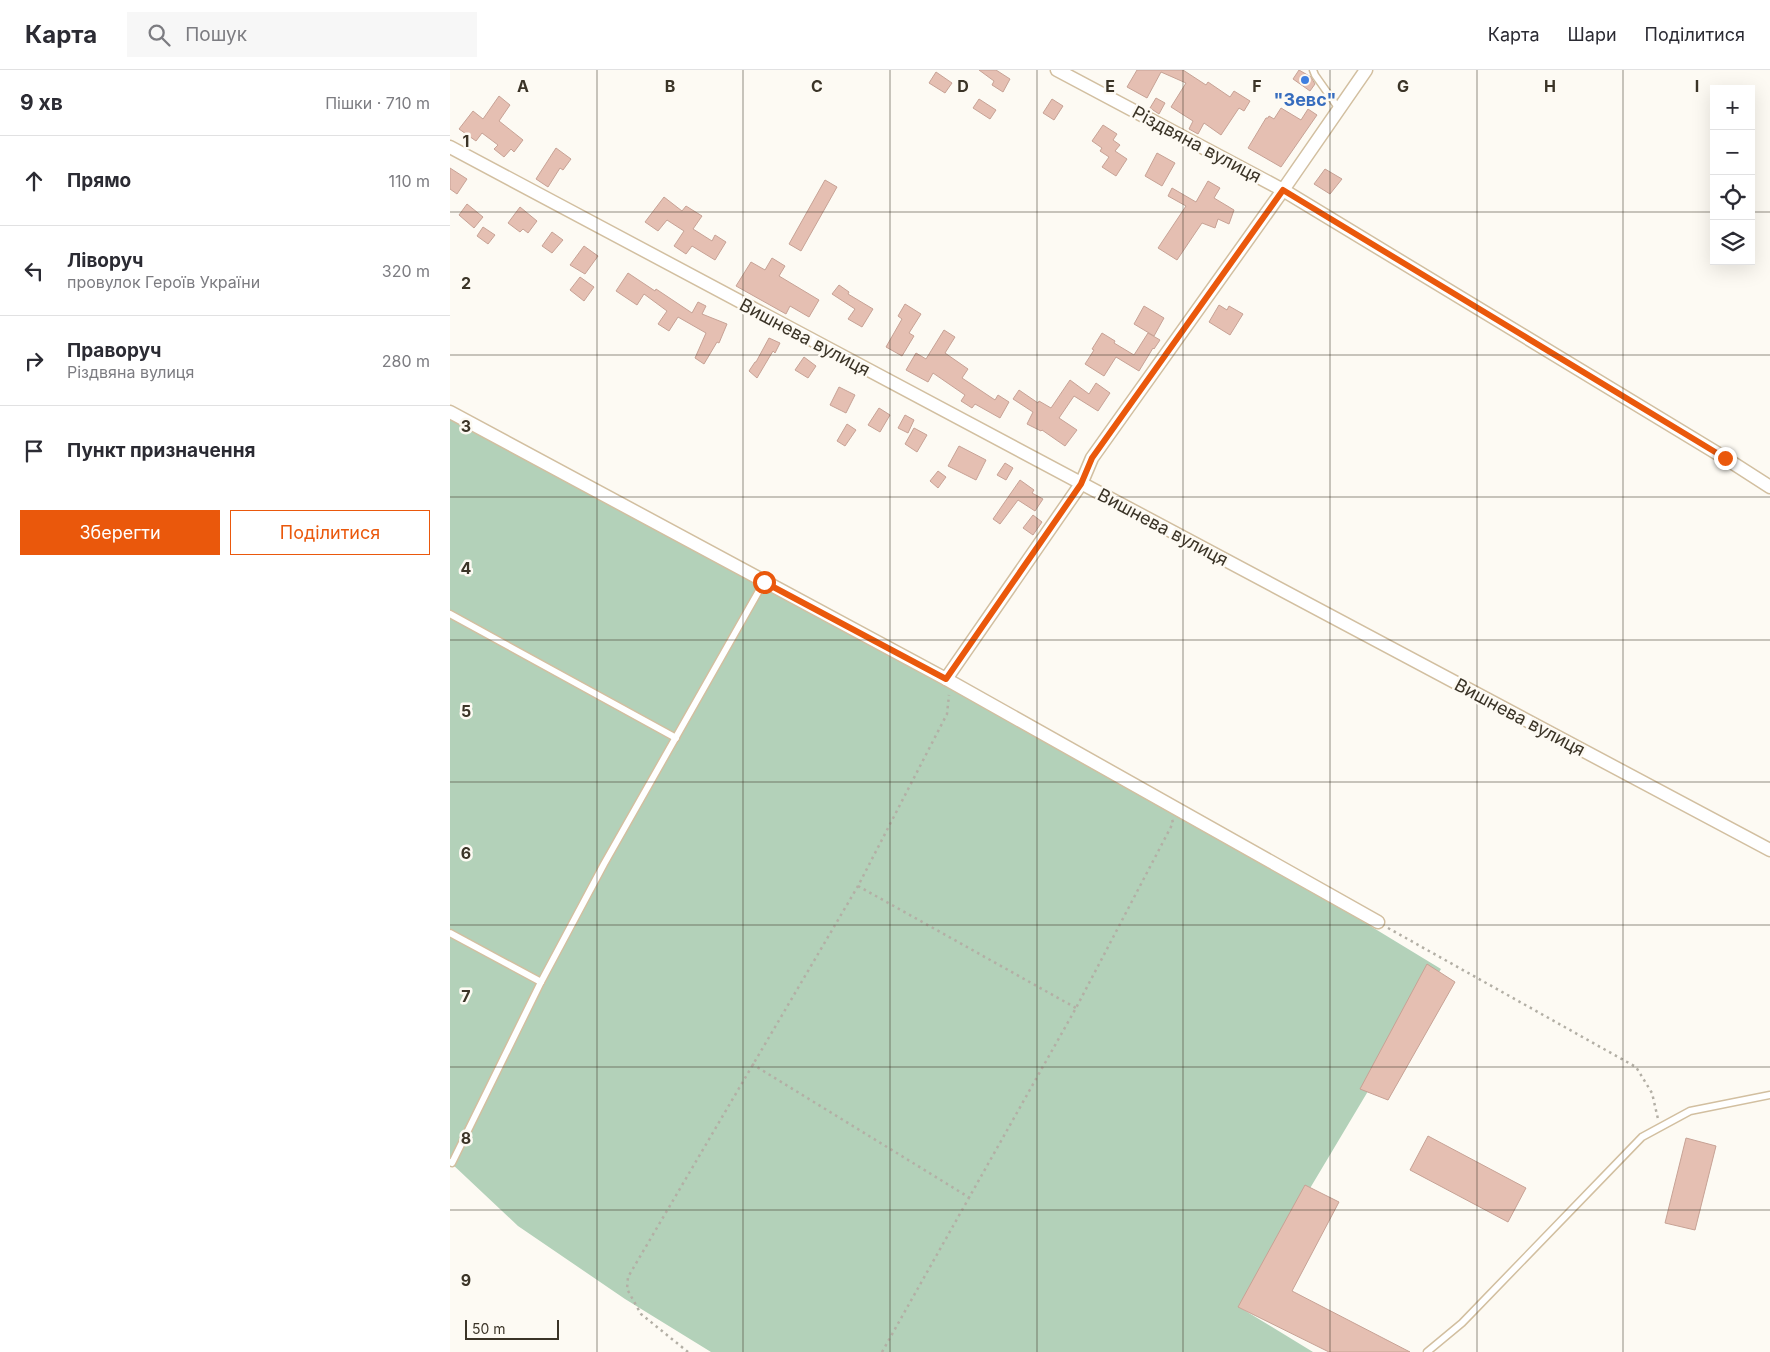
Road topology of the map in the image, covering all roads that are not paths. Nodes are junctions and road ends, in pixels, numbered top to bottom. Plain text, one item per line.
1 (1057, 70) edge
2 (1314, 70) edge
3 (1366, 70) edge
4 (1339, 109) junction
5 (450, 147) edge
6 (1283, 190) junction
7 (450, 412) edge
8 (1081, 484) junction
9 (1770, 488) edge
10 (764, 582) junction
11 (450, 614) edge
12 (946, 679) junction
13 (676, 738) junction
14 (1770, 850) edge
15 (1378, 922) road end
16 (450, 933) edge
17 (541, 982) junction
18 (1770, 1095) edge
19 (450, 1162) edge
20 (1427, 1352) edge

1 - 6 street, Різдвяна вулиця
2 - 4 lane
3 - 4 street
4 - 6 street
5 - 8 street, Вишнева вулиця
6 - 8 street
6 - 9 street, Різдвяна вулиця
7 - 10 street
8 - 12 street
8 - 14 street, Вишнева вулиця
10 - 12 street
10 - 13 lane
11 - 13 lane
12 - 15 street
13 - 17 lane
16 - 17 lane
17 - 19 lane
18 - 20 lane

